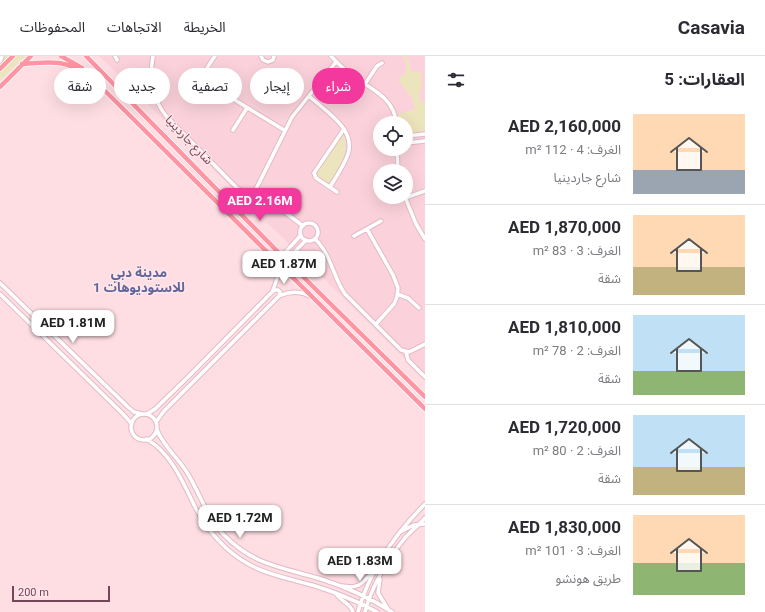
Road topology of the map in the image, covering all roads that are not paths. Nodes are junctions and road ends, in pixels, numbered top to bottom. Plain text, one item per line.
1 (2, 56) edge
2 (13, 56) edge
3 (31, 56) edge
4 (61, 56) edge
5 (86, 56) edge
6 (116, 56) edge
7 (153, 56) edge
8 (215, 56) edge
9 (261, 56) edge
10 (274, 56) edge
11 (332, 56) edge
12 (117, 60) dead end
13 (0, 61) edge
14 (336, 62) junction
15 (382, 63) dead end
16 (22, 64) junction
17 (77, 68) edge
18 (81, 68) edge
19 (343, 68) edge
20 (0, 69) edge
21 (365, 84) joint
22 (0, 87) edge
23 (106, 92) edge
24 (309, 96) junction
25 (247, 108) junction
26 (394, 116) edge
27 (344, 129) junction
28 (233, 130) dead end
29 (284, 130) junction
30 (425, 134) edge
31 (413, 135) edge
32 (425, 141) edge
33 (413, 142) edge
34 (330, 187) junction
35 (425, 191) edge
36 (337, 192) dead end
37 (413, 195) edge
38 (252, 197) junction
39 (408, 204) edge
40 (381, 220) dead end
41 (303, 226) junction
42 (367, 229) junction
43 (301, 236) junction
44 (354, 236) dead end
45 (315, 239) junction
46 (425, 239) edge
47 (306, 240) junction
48 (282, 256) junction
49 (287, 260) junction
50 (279, 264) junction
51 (0, 283) edge
52 (273, 291) junction
53 (0, 294) edge
54 (397, 294) junction
55 (279, 296) junction
56 (312, 298) junction
57 (419, 308) dead end
58 (376, 324) junction
59 (425, 344) edge
60 (406, 352) junction
61 (425, 377) edge
62 (425, 397) edge
63 (425, 409) edge
64 (142, 414) junction
65 (147, 414) junction
66 (156, 422) junction
67 (132, 424) junction
68 (157, 430) junction
69 (146, 439) junction
70 (425, 504) edge
71 (425, 518) edge
72 (419, 524) junction
73 (425, 525) edge
74 (415, 528) junction
75 (397, 535) junction
76 (372, 574) junction
77 (379, 577) junction
78 (340, 586) junction
79 (337, 594) junction
80 (363, 596) junction
81 (369, 599) junction
82 (360, 603) junction
83 (367, 606) junction
84 (388, 609) junction
85 (353, 612) edge
86 (358, 612) edge
87 (365, 612) edge
88 (377, 612) edge
89 (392, 612) edge

1 - 13 street
2 - 20 main road
3 - 16 main road
4 - 18 main road
5 - 48 main road
6 - 12 street
7 - 38 street, شارع جاردينيا
8 - 25 street
9 - 10 street
11 - 14 street
14 - 19 street
14 - 24 street
15 - 21 street
16 - 17 main road
16 - 22 main road
21 - 26 street
23 - 50 main road
24 - 27 street
24 - 29 street
25 - 28 street
25 - 29 street
27 - 34 street
27 - 34 street
29 - 38 street
30 - 31 street
32 - 33 street
34 - 36 street
35 - 37 street
38 - 41 street, شارع جاردينيا
39 - 46 street
40 - 42 street
41 - 43 street
41 - 45 street, شارع جاردينيا
42 - 44 street
42 - 54 street
43 - 47 street
43 - 48 street
45 - 47 street
45 - 58 street, شارع جاردينيا
47 - 49 street
48 - 49 main road
49 - 62 main road
50 - 52 street
50 - 56 main road
51 - 64 street
52 - 55 street
52 - 65 street
53 - 67 street
54 - 57 street
54 - 58 street
55 - 56 street
55 - 66 street
56 - 63 main road
58 - 60 street, شارع جاردينيا
59 - 60 street
60 - 61 street, شارع جاردينيا
64 - 65 street
64 - 67 street
65 - 66 street
66 - 68 street
67 - 69 street
68 - 69 street
68 - 78 street
69 - 79 street
70 - 75 street
71 - 72 street
72 - 73 street
72 - 74 street
72 - 75 street
73 - 74 street
74 - 77 street
75 - 76 street
76 - 78 street
76 - 80 street
77 - 81 street
77 - 84 street
78 - 80 street
79 - 82 street
79 - 85 street
80 - 81 street
80 - 82 street
81 - 83 street
81 - 84 street
82 - 83 street
82 - 86 street
83 - 87 street
83 - 88 street
84 - 89 street

